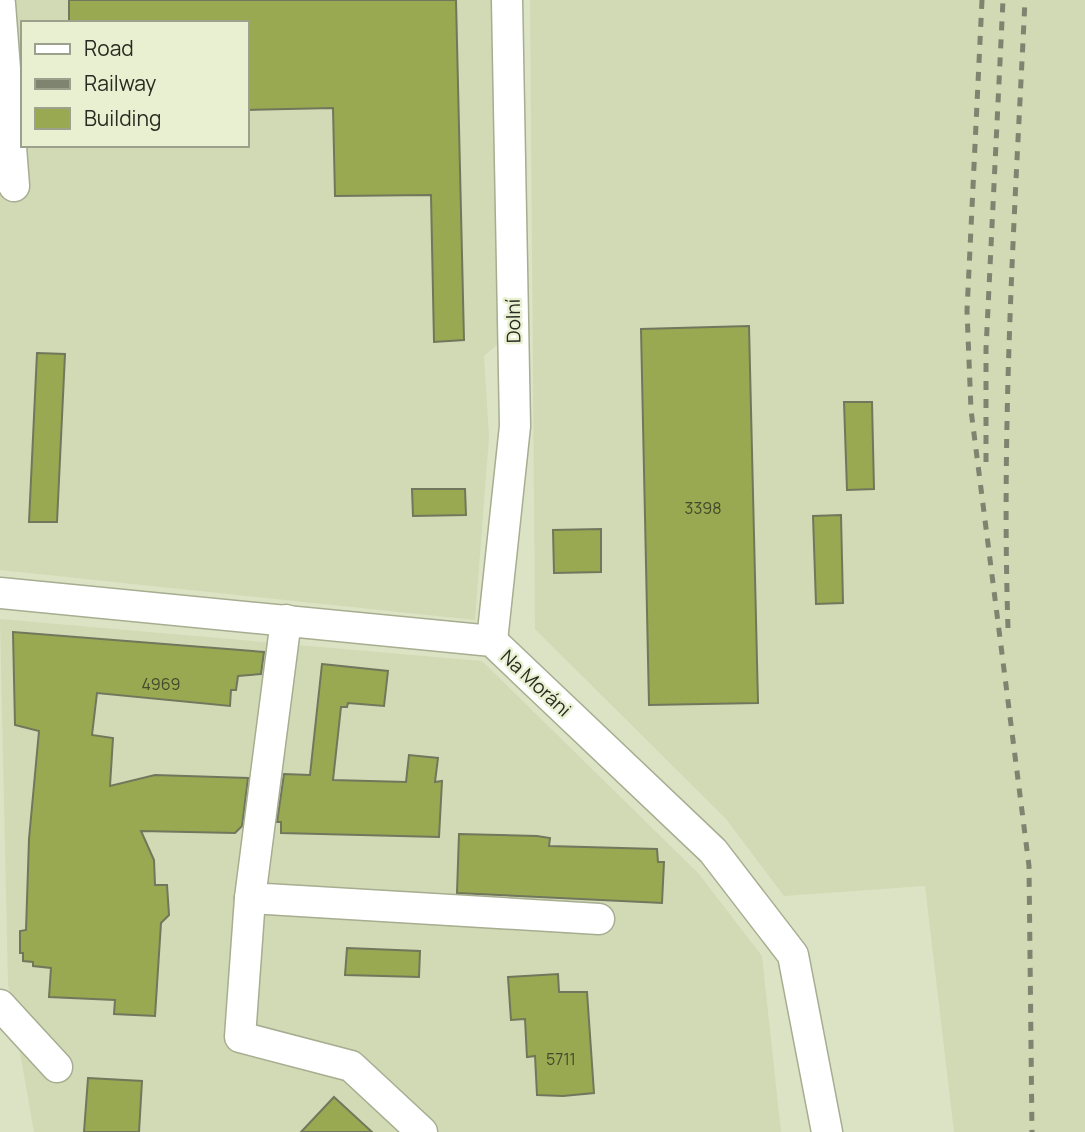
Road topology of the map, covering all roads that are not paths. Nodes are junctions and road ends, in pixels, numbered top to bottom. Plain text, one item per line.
1 (507, 0) edge
2 (0, 4) edge
3 (14, 186) dead end
4 (0, 593) edge
5 (286, 620) junction
6 (492, 641) junction
7 (250, 898) junction
8 (598, 919) dead end
9 (0, 1005) edge
10 (57, 1068) dead end
11 (422, 1132) edge
12 (827, 1132) edge

1 - 6 street, Dolní
2 - 3 street
4 - 5 street, Na Moráni
5 - 6 street, Na Moráni
5 - 7 street
6 - 12 street, Na Moráni
7 - 8 street
7 - 11 street
9 - 10 street

